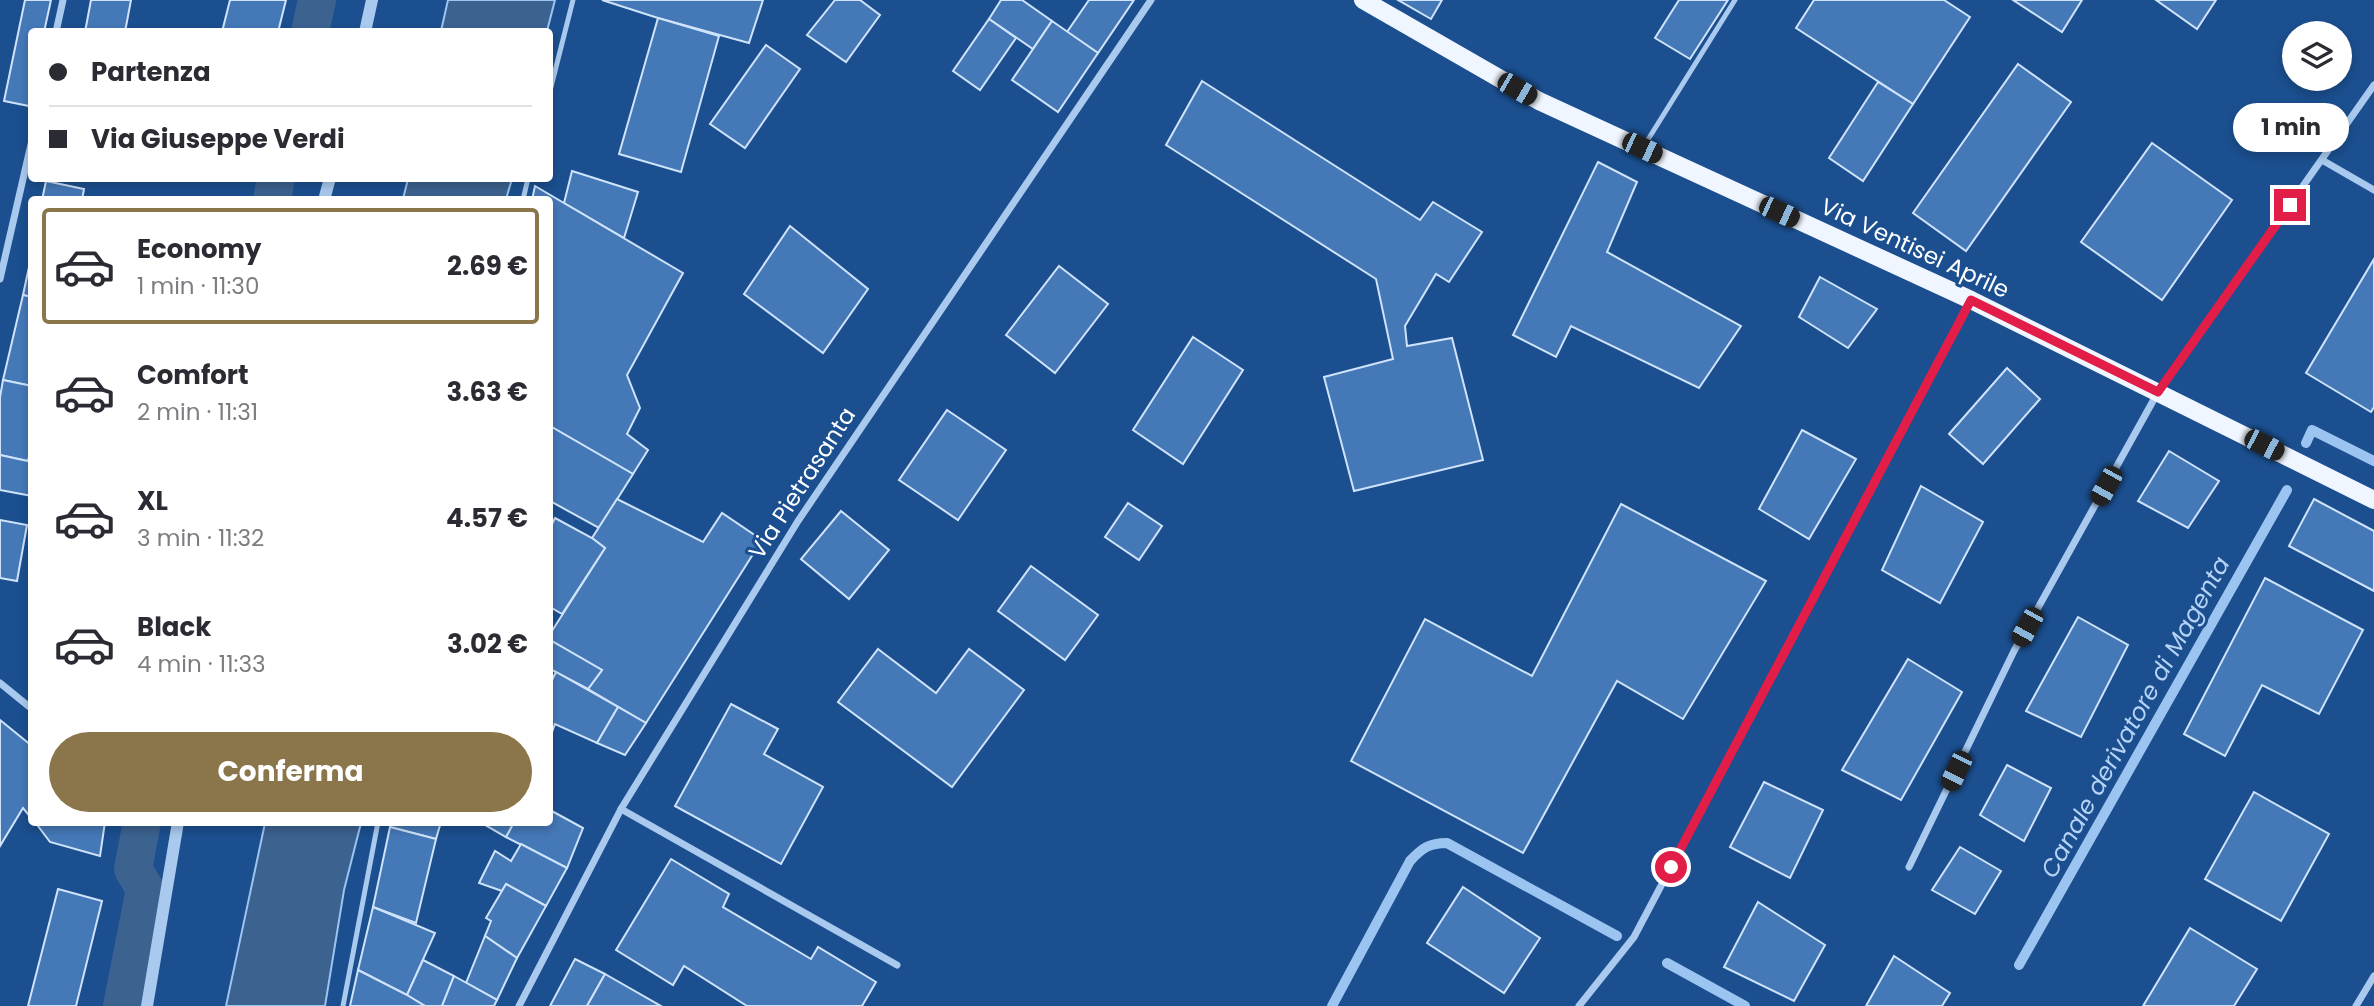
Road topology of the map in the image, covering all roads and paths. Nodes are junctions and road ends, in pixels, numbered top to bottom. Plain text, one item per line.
1 (63, 0) edge
2 (372, 0) edge
3 (573, 0) edge
4 (1363, 0) edge
5 (1735, 0) edge
6 (1151, 2) edge
7 (57, 28) edge
8 (366, 28) edge
9 (553, 78) edge
10 (2374, 85) edge
11 (1642, 148) junction
12 (28, 156) edge
13 (2322, 160) junction
14 (2374, 190) edge
15 (0, 279) edge
16 (1971, 300) junction
17 (2158, 392) junction
18 (2374, 500) edge
19 (0, 683) edge
20 (28, 706) edge
21 (621, 809) junction
22 (177, 826) edge
23 (377, 826) edge
24 (1909, 867) dead end
25 (897, 965) dead end
26 (2374, 976) edge
27 (147, 1006) edge
28 (342, 1006) edge
29 (519, 1006) edge
30 (1578, 1006) edge
31 (2356, 1006) edge

1 - 7 street
2 - 8 street
3 - 9 lane
4 - 11 main road, Via Ventisei Aprile
5 - 11 lane
6 - 21 street, Via Pietrasanta
10 - 13 street
11 - 16 main road, Via Ventisei Aprile
12 - 15 street
13 - 14 street
13 - 17 street
16 - 17 main road, Via Ventisei Aprile
16 - 30 street
17 - 18 main road, Via Ventisei Aprile
17 - 24 street
19 - 20 street
21 - 25 street
21 - 29 street, Via Pietrasanta
22 - 27 street
23 - 28 lane
26 - 31 street

